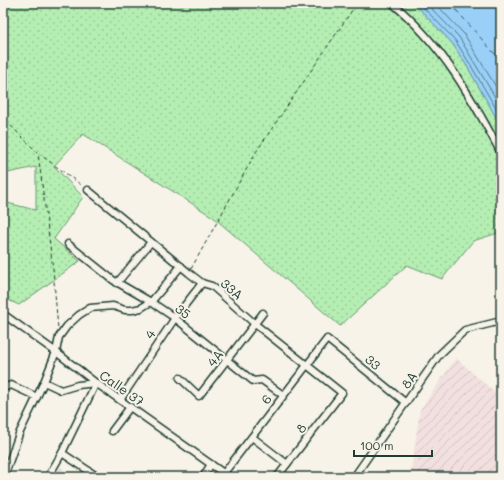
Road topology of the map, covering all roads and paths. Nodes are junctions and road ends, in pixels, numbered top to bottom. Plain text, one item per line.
1 (357, 3) edge
2 (392, 3) edge
3 (3, 114) edge
4 (38, 153) junction
5 (501, 154) edge
6 (88, 190) joint
7 (151, 242) junction
8 (68, 244) dead end
9 (181, 266) junction
10 (189, 273) junction
11 (117, 283) junction
12 (202, 283) junction
13 (151, 302) junction
14 (263, 313) dead end
15 (3, 314) edge
16 (175, 318) junction
17 (501, 321) edge
18 (255, 324) junction
19 (60, 335) junction
20 (326, 339) joint
21 (56, 352) junction
22 (227, 360) junction
23 (306, 365) junction
24 (180, 378) dead end
25 (44, 382) junction
26 (96, 384) junction
27 (3, 388) edge
28 (342, 393) joint
29 (283, 395) junction
30 (37, 396) junction
31 (120, 400) junction
32 (406, 403) junction
33 (130, 407) junction
34 (112, 431) dead end
35 (252, 437) junction
36 (62, 453) junction
37 (211, 464) junction
38 (287, 464) junction
39 (5, 474) edge
40 (227, 475) edge
41 (48, 477) edge
42 (98, 477) edge
43 (203, 477) edge
44 (278, 477) edge
45 (354, 477) edge

1 - 10 path
2 - 5 street
3 - 4 path
4 - 6 path
4 - 19 path
6 - 7 street, 33A
7 - 9 street, 33A
7 - 11 street
8 - 11 street, 35
9 - 10 street, 33A
9 - 13 street
10 - 12 street, 33A
11 - 13 street, 35
12 - 16 street, 4
12 - 18 street, 33A
13 - 16 street, 35
13 - 19 street
14 - 18 street, 4A
15 - 21 street, Calle 37
16 - 22 street, 35
16 - 31 street, 4
17 - 32 street, 8A
18 - 22 street, 4A
18 - 23 street, 33A
19 - 21 street
20 - 23 street, 6
20 - 32 street, 33
21 - 25 street
21 - 26 street, Calle 37
22 - 24 street, 4A
22 - 29 street, 35
23 - 28 street, 33A
23 - 29 street, 6
25 - 26 street
25 - 30 street
26 - 31 street, Calle 37
26 - 36 street
27 - 30 street
28 - 38 street, 8
29 - 35 street, 6
30 - 39 street
31 - 33 street, Calle 37
32 - 45 street, 8A
33 - 34 street
33 - 37 street, Calle 37
35 - 38 street
35 - 40 street, 6
36 - 41 street
36 - 42 street
37 - 40 street, Calle 37
37 - 43 street
38 - 44 street, 8

